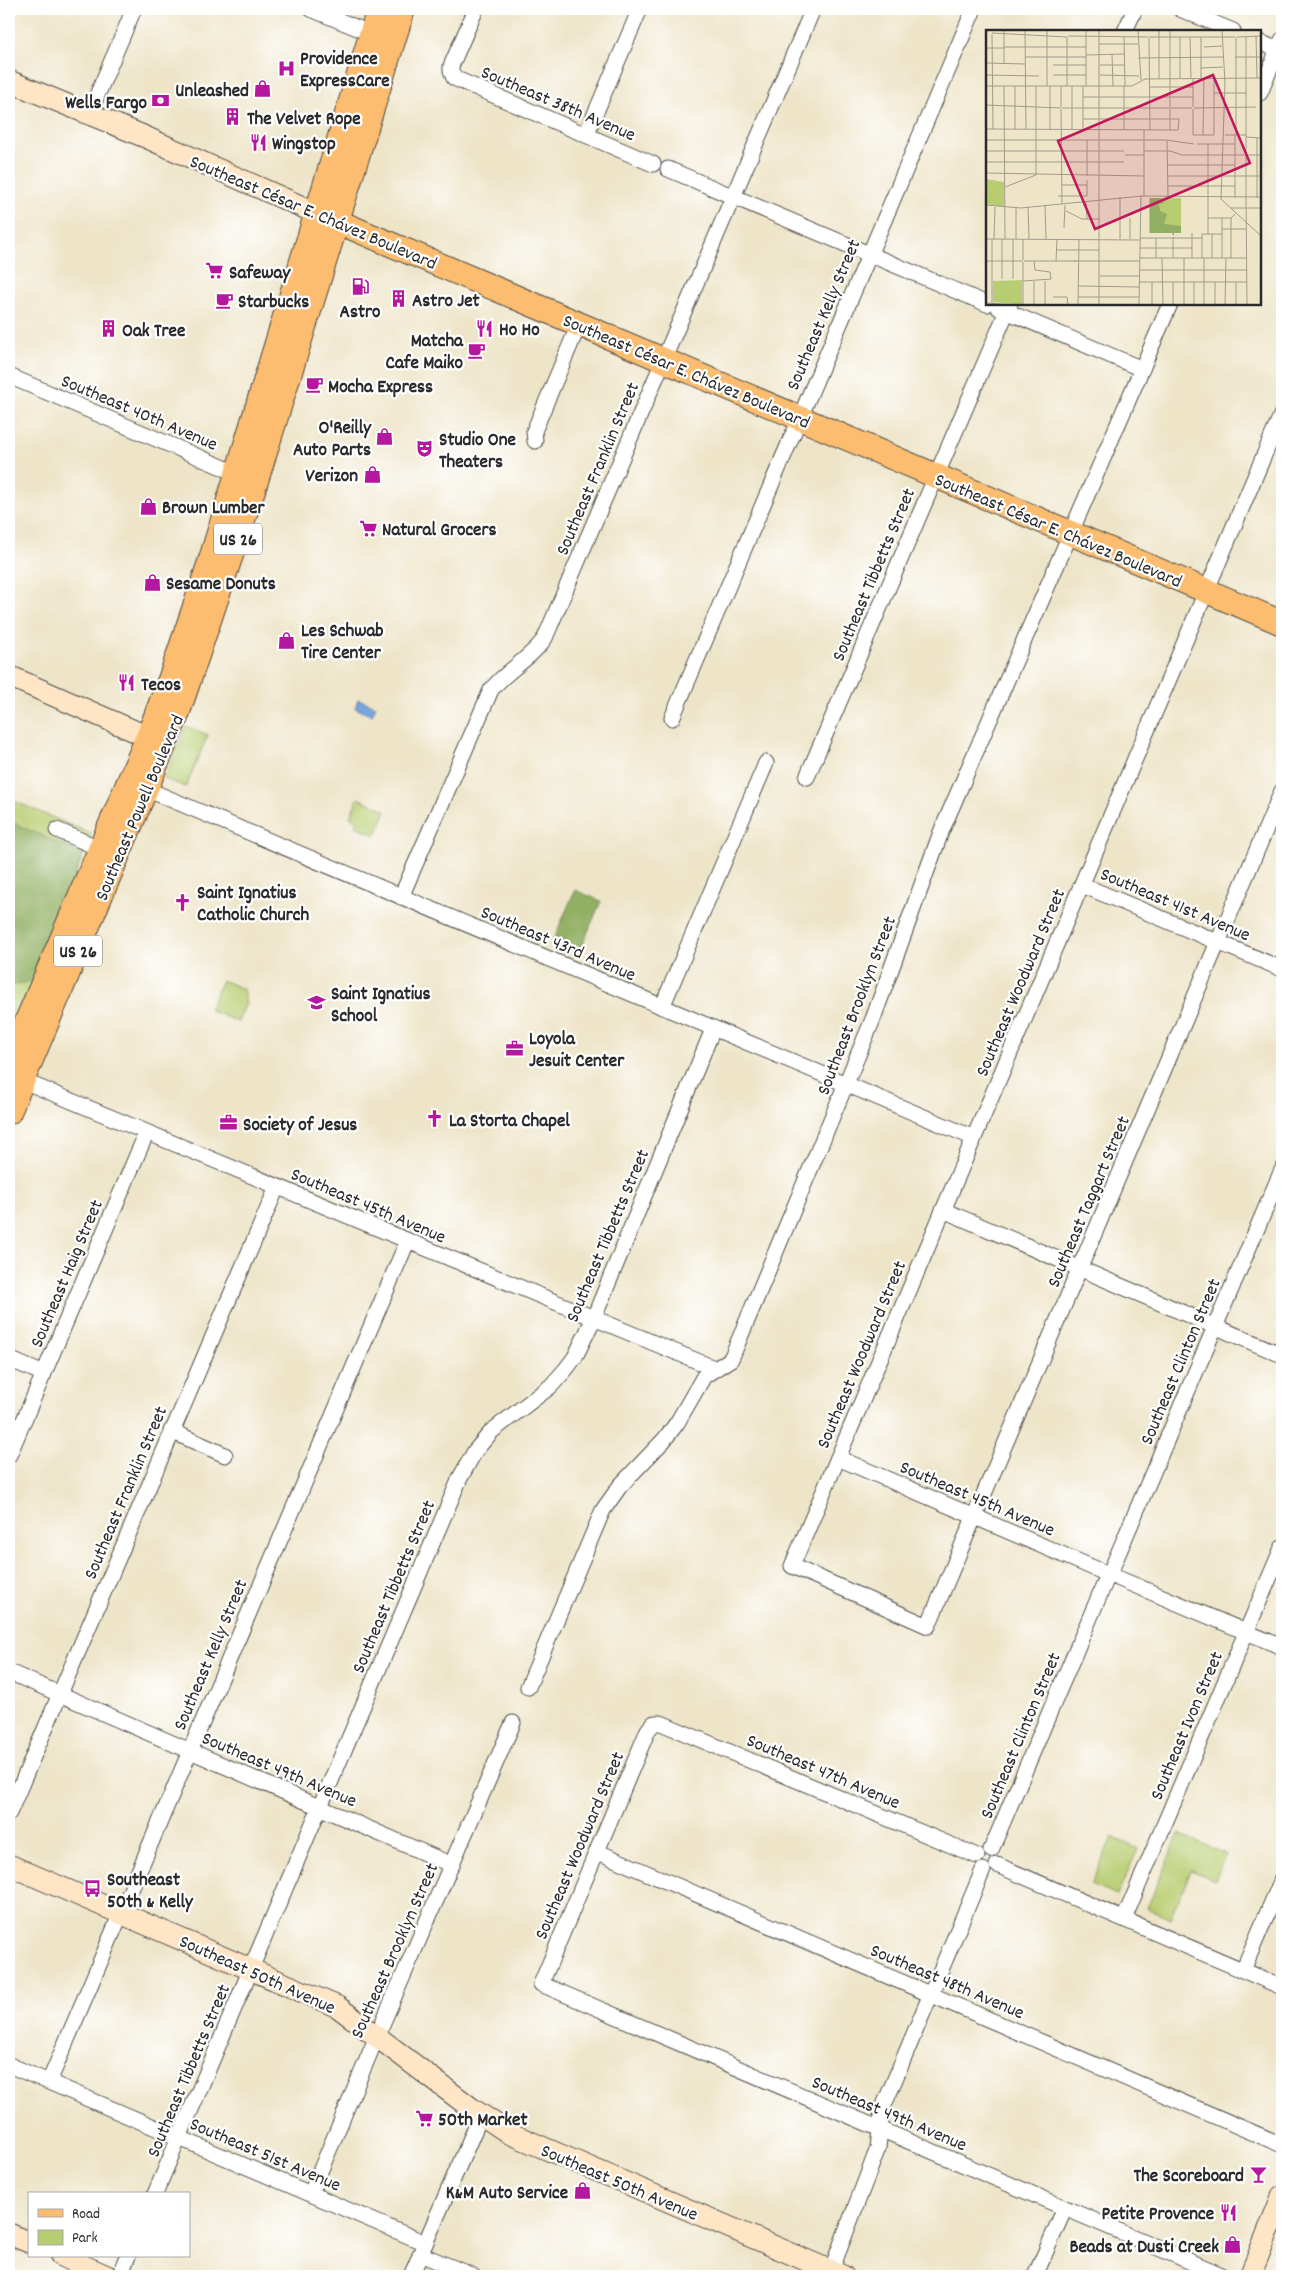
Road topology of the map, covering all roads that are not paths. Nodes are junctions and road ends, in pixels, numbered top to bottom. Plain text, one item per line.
1 (134, 9) edge
2 (311, 9) edge
3 (379, 9) edge
4 (403, 9) edge
5 (476, 9) edge
6 (640, 9) edge
7 (813, 9) edge
8 (974, 9) edge
9 (1135, 9) edge
10 (1180, 9) edge
11 (1125, 30) edge
12 (1231, 30) edge
13 (372, 34) junction
14 (1261, 42) edge
15 (1281, 47) edge
16 (9, 81) edge
17 (1261, 91) edge
18 (89, 114) junction
19 (586, 135) junction
20 (653, 164) dead end
21 (668, 169) dead end
22 (733, 197) junction
23 (327, 217) junction
24 (870, 255) junction
25 (986, 304) edge
26 (992, 305) edge
27 (1170, 305) edge
28 (1008, 308) edge
29 (579, 324) junction
30 (664, 360) junction
31 (1142, 369) junction
32 (9, 376) edge
33 (1282, 413) edge
34 (799, 418) junction
35 (536, 441) dead end
36 (936, 476) junction
37 (247, 478) junction
38 (1071, 533) junction
39 (1206, 591) junction
40 (1282, 623) edge
41 (9, 676) edge
42 (672, 718) dead end
43 (157, 740) junction
44 (766, 763) dead end
45 (807, 777) dead end
46 (138, 786) junction
47 (1282, 791) edge
48 (57, 830) dead end
49 (109, 853) junction
50 (1082, 885) junction
51 (401, 897) junction
52 (1218, 942) junction
53 (1282, 970) edge
54 (662, 1007) junction
55 (713, 1029) junction
56 (13, 1073) edge
57 (847, 1085) junction
58 (9, 1112) edge
59 (146, 1134) junction
60 (974, 1138) junction
61 (1282, 1170) edge
62 (277, 1187) junction
63 (943, 1210) junction
64 (407, 1242) junction
65 (1080, 1269) junction
66 (593, 1320) junction
67 (1216, 1326) junction
68 (1282, 1355) edge
69 (9, 1359) edge
70 (714, 1368) junction
71 (44, 1374) junction
72 (171, 1431) junction
73 (225, 1454) dead end
74 (9, 1455) edge
75 (838, 1458) junction
76 (974, 1516) junction
77 (1282, 1548) edge
78 (1109, 1574) junction
79 (928, 1626) joint
80 (1247, 1631) junction
81 (1282, 1647) edge
82 (9, 1672) edge
83 (528, 1687) dead end
84 (59, 1694) junction
85 (513, 1723) dead end
86 (654, 1723) joint
87 (190, 1751) junction
88 (320, 1807) junction
89 (9, 1813) edge
90 (598, 1852) junction
91 (987, 1860) junction
92 (9, 1865) edge
93 (452, 1865) junction
94 (1282, 1878) edge
95 (122, 1913) junction
96 (1124, 1919) junction
97 (252, 1969) junction
98 (1243, 1970) junction
99 (541, 1984) joint
100 (1282, 1987) edge
101 (930, 1994) junction
102 (377, 2036) junction
103 (9, 2065) edge
104 (49, 2082) junction
105 (481, 2115) junction
106 (880, 2129) junction
107 (180, 2138) junction
108 (1282, 2145) edge
109 (156, 2192) edge
110 (311, 2194) junction
111 (1282, 2197) edge
112 (1065, 2208) junction
113 (9, 2234) edge
114 (28, 2242) edge
115 (423, 2249) junction
116 (66, 2258) edge
117 (127, 2258) edge
118 (834, 2274) edge
119 (107, 2276) edge
120 (120, 2276) edge
121 (411, 2276) edge
122 (473, 2276) edge
123 (1035, 2276) edge
124 (1224, 2276) edge
125 (1250, 2276) edge

1 - 18 street
2 - 13 street
3 - 13 main road, Southeast Powell Boulevard / US 26
4 - 23 main road, Southeast Powell Boulevard / US 26
5 - 19 street, Southeast 38th Avenue
6 - 19 street
7 - 22 street, Southeast Franklin Street
8 - 24 street, Southeast Kelly Street
9 - 11 street
10 - 12 street
13 - 23 main road, Southeast Powell Boulevard / US 26
14 - 15 street
15 - 17 street
16 - 18 main road, Southeast César E. Chávez Boulevard
18 - 23 main road, Southeast César E. Chávez Boulevard
19 - 20 street, Southeast 38th Avenue
21 - 22 street
22 - 24 street
22 - 30 street, Southeast Franklin Street
23 - 29 main road, Southeast César E. Chávez Boulevard
23 - 37 main road, Southeast Powell Boulevard / US 26
24 - 25 street
24 - 34 street, Southeast Kelly Street
26 - 28 street
27 - 31 street, Southeast Brooklyn Street
28 - 31 street
28 - 36 street, Southeast Tibbetts Street
29 - 30 main road, Southeast César E. Chávez Boulevard
29 - 35 street
30 - 34 main road, Southeast César E. Chávez Boulevard
30 - 51 street, Southeast Franklin Street
31 - 38 street, Southeast Brooklyn Street
32 - 37 street, Southeast 40th Avenue
33 - 39 street, Southeast Woodward Street
34 - 36 main road, Southeast César E. Chávez Boulevard
34 - 42 street, Southeast Kelly Street
36 - 38 main road, Southeast César E. Chávez Boulevard
36 - 45 street, Southeast Tibbetts Street
37 - 43 main road, Southeast Powell Boulevard / US 26
38 - 39 main road, Southeast César E. Chávez Boulevard
38 - 57 street, Southeast Brooklyn Street
39 - 40 main road, Southeast César E. Chávez Boulevard
39 - 50 street, Southeast Woodward Street
41 - 43 main road
43 - 46 main road, Southeast Powell Boulevard / US 26
44 - 54 street
46 - 49 main road, Southeast Powell Boulevard / US 26
46 - 51 street, Southeast 43rd Avenue
47 - 52 street, Southeast Taggart Street
48 - 49 street
49 - 56 main road, Southeast Powell Boulevard / US 26
50 - 52 street, Southeast 41st Avenue
50 - 60 street, Southeast Woodward Street
51 - 54 street, Southeast 43rd Avenue
52 - 53 street, Southeast 41st Avenue
52 - 65 street, Southeast Taggart Street
54 - 55 street, Southeast 43rd Avenue
55 - 57 street, Southeast 43rd Avenue
55 - 66 street, Southeast Tibbetts Street
56 - 58 main road, Southeast Powell Boulevard / US 26
56 - 59 street, Southeast 45th Avenue
57 - 60 street, Southeast 43rd Avenue
57 - 70 street, Southeast Brooklyn Street
59 - 62 street, Southeast 45th Avenue
59 - 71 street, Southeast Haig Street
60 - 63 street, Southeast Woodward Street
61 - 67 street, Southeast Clinton Street
62 - 64 street, Southeast 45th Avenue
62 - 72 street, Southeast Franklin Street
63 - 65 street
63 - 75 street, Southeast Woodward Street
64 - 66 street, Southeast 45th Avenue
64 - 87 street, Southeast Kelly Street
65 - 67 street
65 - 76 street, Southeast Taggart Street
66 - 70 street, Southeast 45th Avenue
66 - 88 street, Southeast Tibbetts Street
67 - 68 street
67 - 78 street, Southeast Clinton Street
69 - 71 street
70 - 83 street, Southeast Brooklyn Street
71 - 74 street, Southeast Haig Street
72 - 73 street
72 - 84 street, Southeast Franklin Street
75 - 76 street, Southeast 45th Avenue
75 - 79 street, Southeast Woodward Street
76 - 78 street, Southeast 45th Avenue
76 - 79 street, Southeast Taggart Street
77 - 80 street, Southeast Ivon Street
78 - 80 street, Southeast 45th Avenue
78 - 91 street, Southeast Clinton Street
80 - 81 street, Southeast 45th Avenue
80 - 96 street, Southeast Ivon Street
82 - 84 street, Southeast 49th Avenue
84 - 87 street, Southeast 49th Avenue
84 - 89 street, Southeast Franklin Street
85 - 93 street, Southeast Brooklyn Street
86 - 90 street, Southeast Woodward Street
86 - 91 street, Southeast 47th Avenue
87 - 88 street, Southeast 49th Avenue
87 - 95 street, Southeast Kelly Street
88 - 93 street, Southeast 49th Avenue
88 - 97 street, Southeast Tibbetts Street
90 - 99 street, Southeast Woodward Street
90 - 101 street, Southeast 48th Avenue
91 - 96 street, Southeast 47th Avenue
91 - 101 street, Southeast Clinton Street
92 - 95 main road, Southeast 50th Avenue
93 - 102 street, Southeast Brooklyn Street
94 - 98 street
95 - 97 main road, Southeast 50th Avenue
95 - 104 street, Southeast Kelly Street
96 - 98 street, Southeast 47th Avenue
97 - 102 main road, Southeast 50th Avenue
97 - 107 street, Southeast Tibbetts Street
98 - 100 street, Southeast 47th Avenue
99 - 106 street, Southeast 49th Avenue
101 - 106 street, Southeast Clinton Street
101 - 108 street, Southeast 48th Avenue
102 - 105 main road, Southeast 50th Avenue
102 - 110 street, Southeast Brooklyn Street
103 - 104 street, Southeast 51st Avenue
104 - 107 street, Southeast 51st Avenue
105 - 115 street
105 - 118 main road, Southeast 50th Avenue
106 - 112 street, Southeast 49th Avenue
106 - 118 street, Southeast Clinton Street
107 - 109 street, Southeast Tibbetts Street
107 - 110 street, Southeast 51st Avenue
110 - 115 street, Southeast 51st Avenue
111 - 125 main road
112 - 123 street
112 - 124 street, Southeast 49th Avenue
113 - 114 main road
115 - 121 street
115 - 122 street, Southeast 51st Avenue
116 - 119 main road
117 - 120 street

